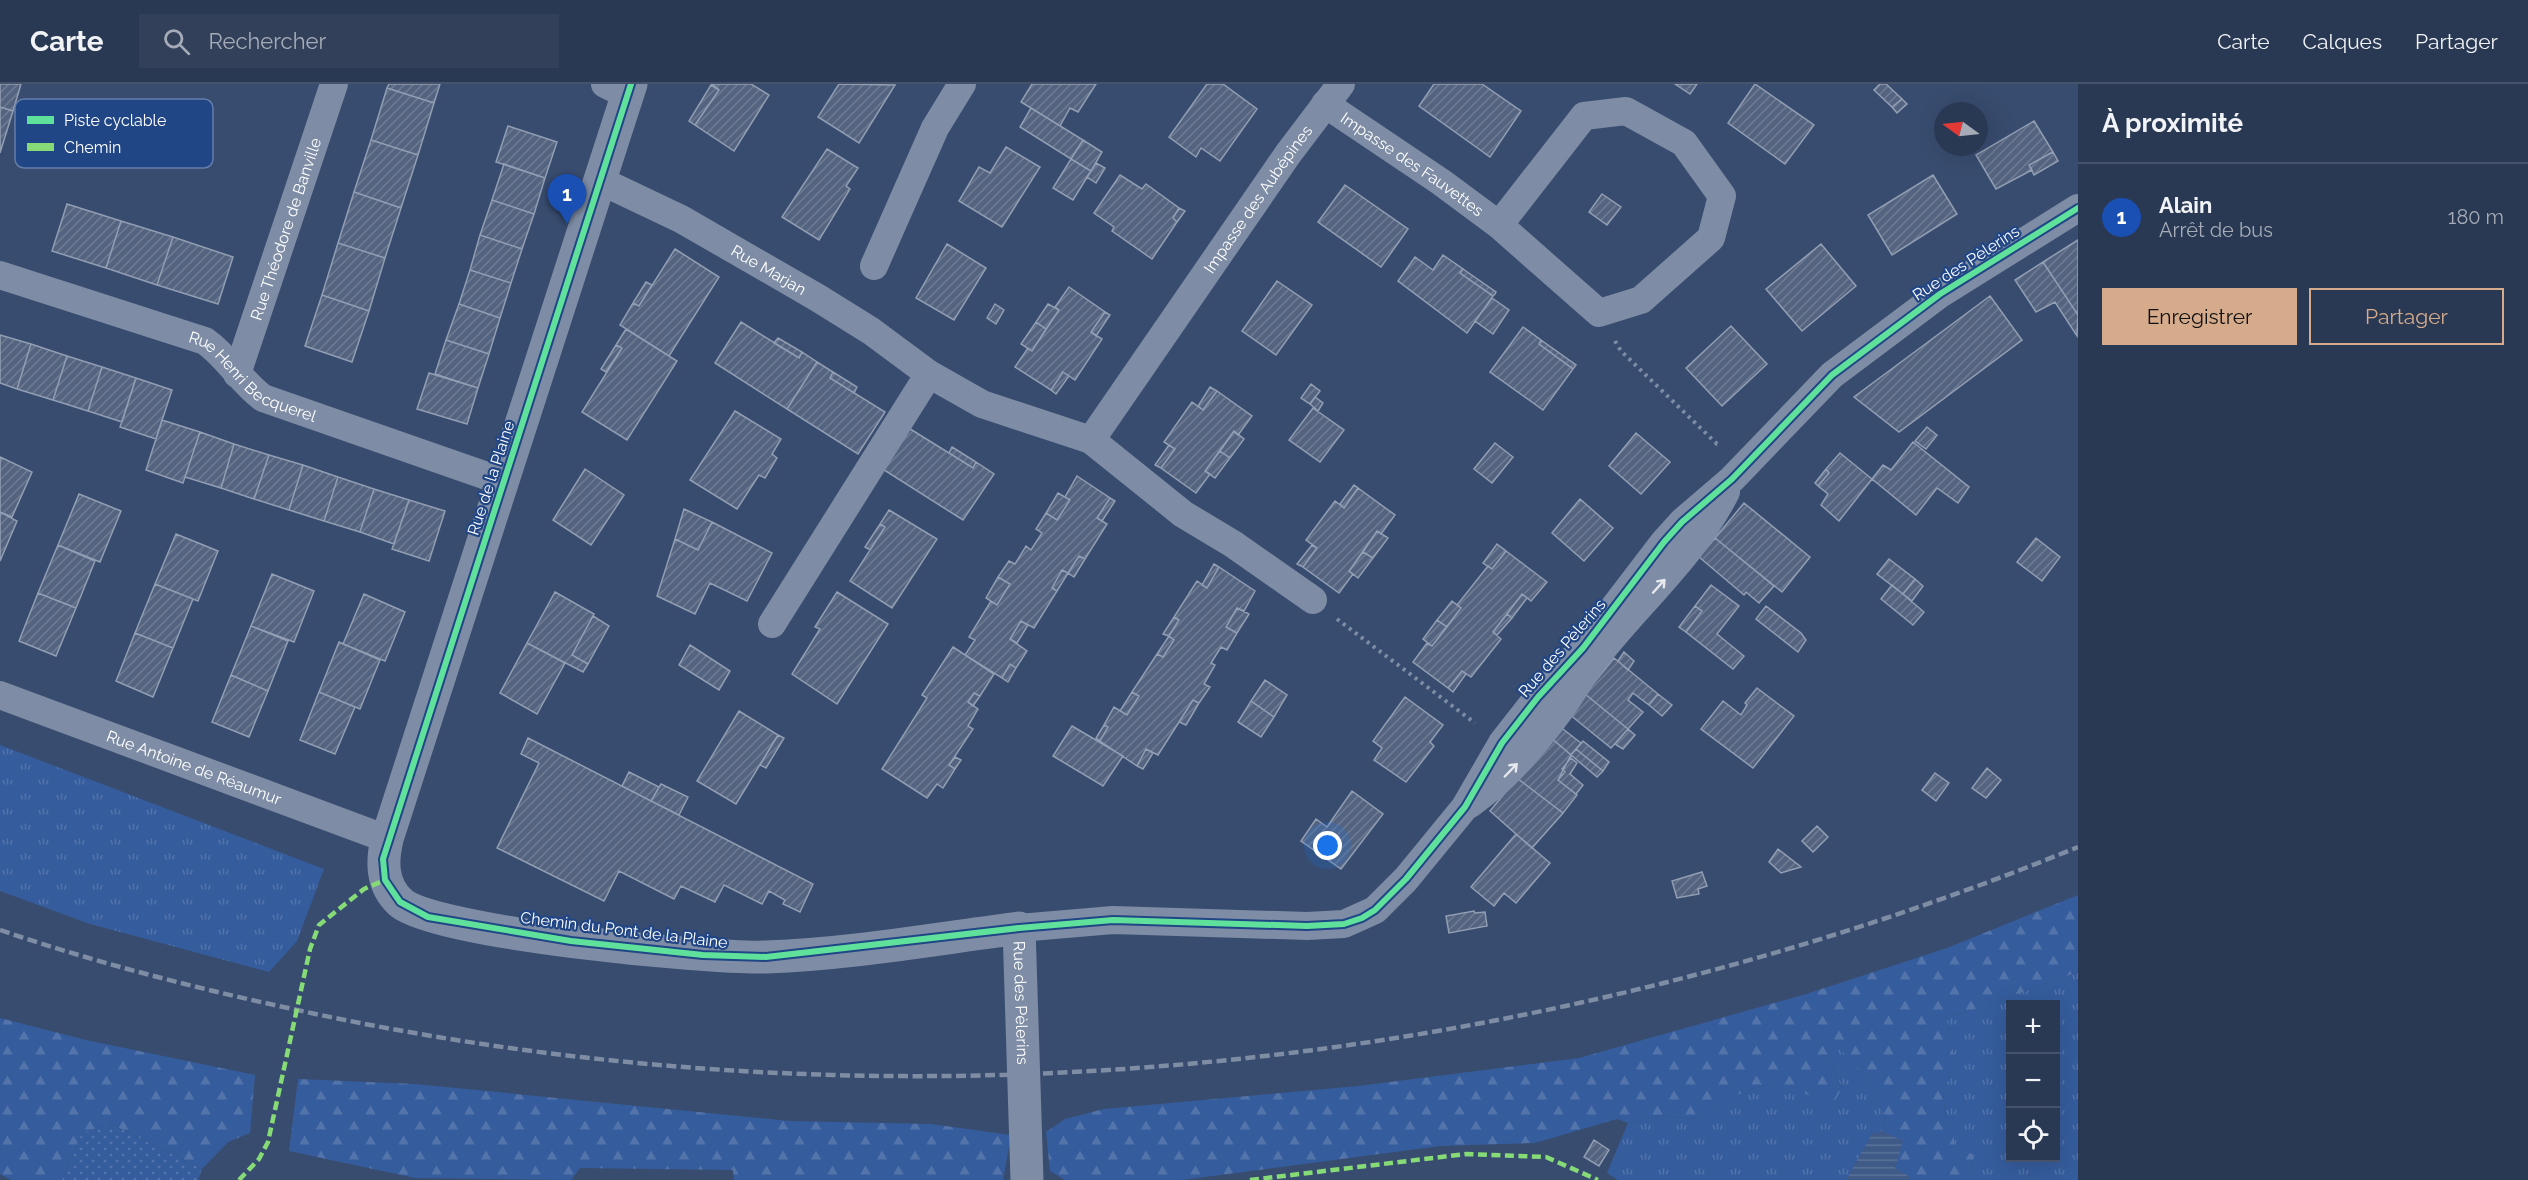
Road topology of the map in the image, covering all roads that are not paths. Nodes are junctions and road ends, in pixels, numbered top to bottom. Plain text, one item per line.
1 (334, 84) edge
2 (962, 84) edge
3 (621, 88) edge
4 (1333, 94) edge
5 (601, 181) junction
6 (2078, 208) edge
7 (1499, 225) junction
8 (874, 266) dead end
9 (0, 275) edge
10 (237, 374) junction
11 (929, 374) junction
12 (1091, 441) junction
13 (1732, 479) junction
14 (504, 482) junction
15 (1313, 600) road end
16 (772, 624) dead end
17 (0, 695) edge
18 (1465, 807) junction
19 (387, 839) junction
20 (385, 880) joint
21 (1019, 928) junction
22 (1026, 1180) edge

1 - 10 street, Rue Théodore de Banville
2 - 8 street
3 - 5 street, Rue de la Plaine
4 - 7 street, Impasse des Fauvettes
4 - 12 street, Impasse des Aubépines
5 - 11 street, Rue Marjan
5 - 14 street, Rue de la Plaine
6 - 13 street, Rue des Pèlerins
7 - 7 street, Impasse des Fauvettes
9 - 10 street, Rue Henri Becquerel
10 - 14 street, Rue Henri Becquerel
11 - 12 street, Rue Marjan
11 - 16 street
12 - 15 street, Rue Marjan
13 - 18 street, Rue des Pèlerins
18 -> 13 street, Rue des Pèlerins
14 - 19 street, Rue de la Plaine
17 - 19 street, Rue Antoine de Réaumur
18 - 21 street, Rue des Pèlerins
19 - 20 street, Rue de la Plaine
20 - 21 street, Chemin du Pont de la Plaine
21 - 22 street, Rue des Pèlerins

